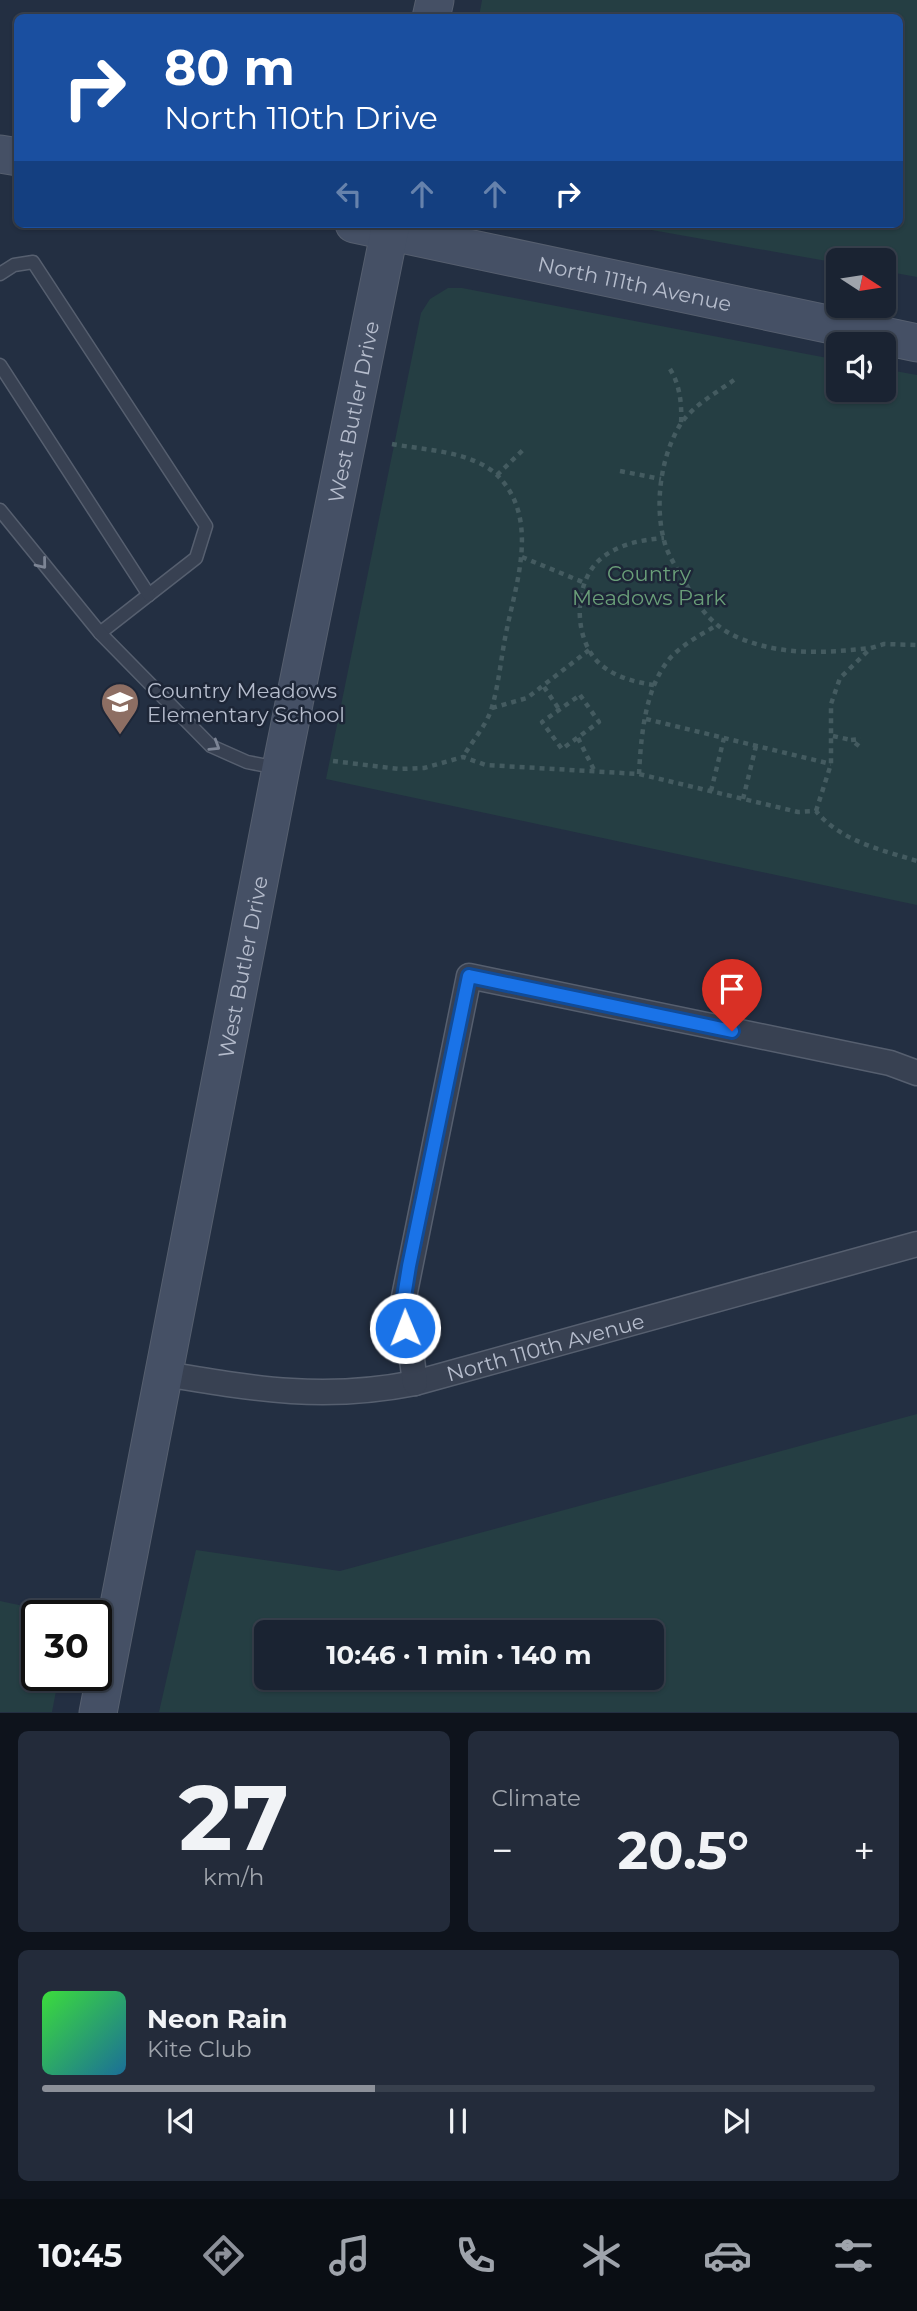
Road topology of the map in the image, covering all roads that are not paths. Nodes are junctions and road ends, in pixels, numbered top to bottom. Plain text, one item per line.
1 (390, 228) edge
2 (0, 274) edge
3 (917, 343) edge
4 (0, 365) edge
5 (0, 510) edge
6 (149, 595) junction
7 (100, 633) junction
8 (281, 768) junction
9 (917, 1073) edge
10 (917, 1244) edge
11 (165, 1374) junction
12 (415, 1383) junction
13 (98, 1713) edge

1 - 3 street, North 111th Avenue
1 - 8 street, West Butler Drive
2 - 6 lane
4 - 6 lane
5 -> 7 lane
6 - 7 lane
7 -> 8 lane
8 - 11 street, West Butler Drive
9 - 12 street
10 - 12 street, North 110th Avenue
11 - 12 street, North 110th Avenue
11 - 13 street, West Butler Drive

